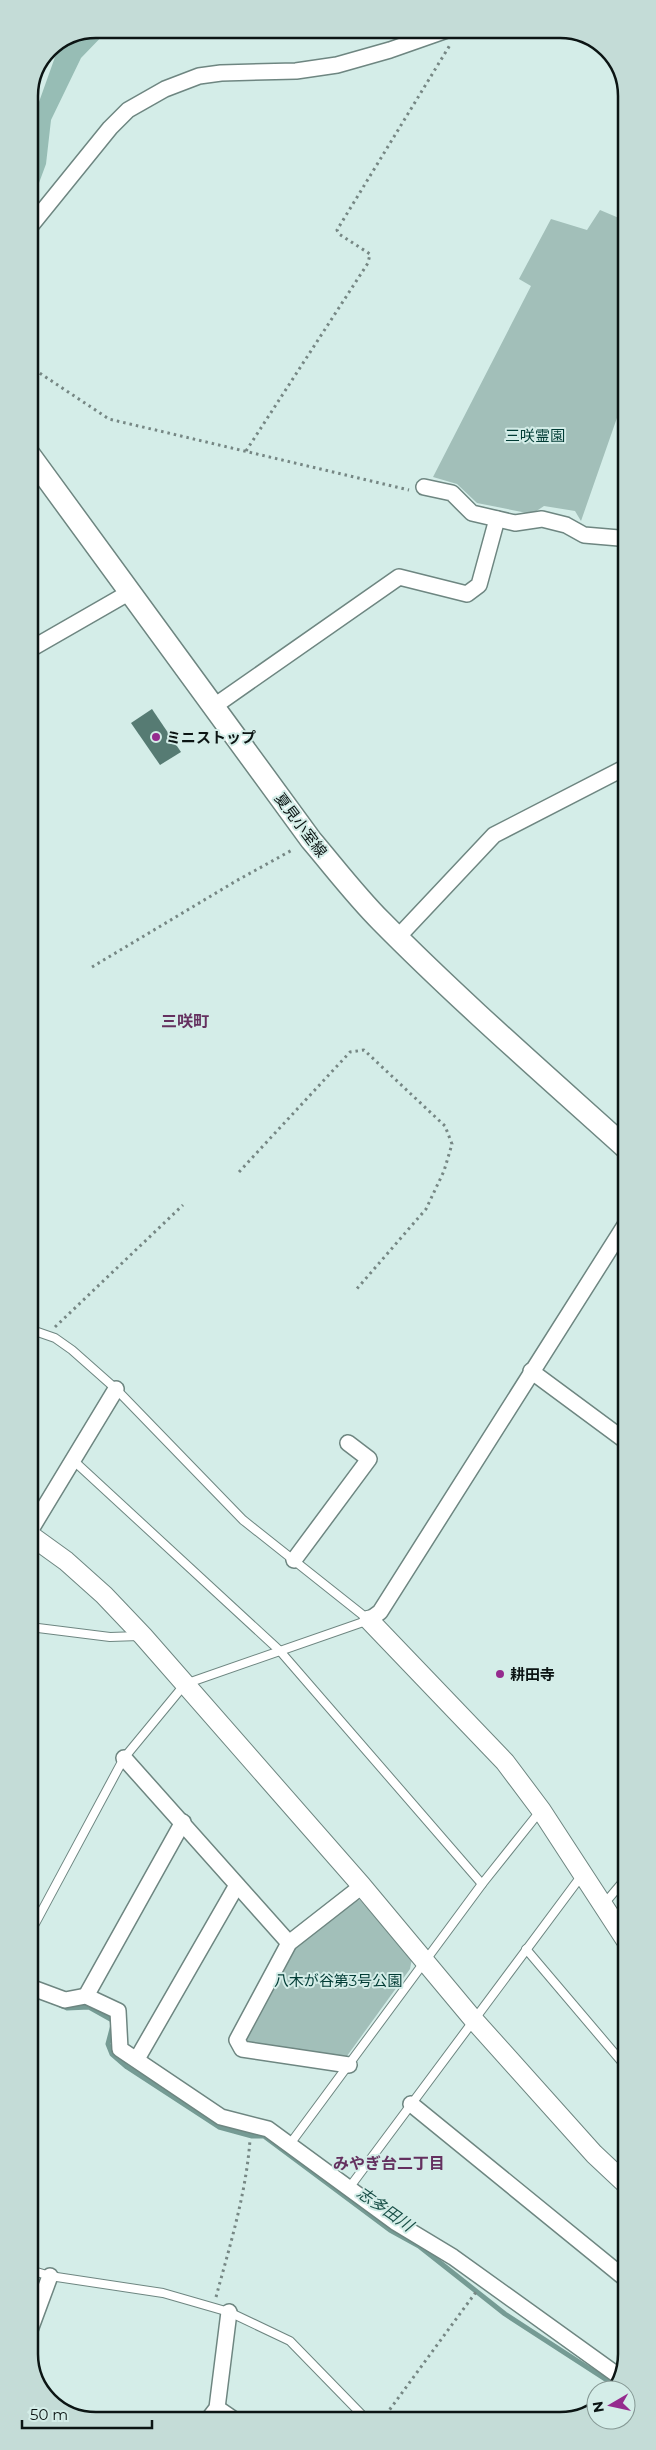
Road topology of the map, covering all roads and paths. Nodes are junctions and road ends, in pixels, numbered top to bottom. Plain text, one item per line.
1 (436, 38) edge
2 (450, 38) edge
3 (37, 218) edge
4 (37, 371) edge
5 (246, 451) junction
6 (37, 465) edge
7 (424, 487) joint
8 (497, 519) junction
9 (618, 538) edge
10 (130, 592) junction
11 (37, 645) edge
12 (214, 707) junction
13 (618, 770) edge
14 (311, 840) junction
15 (398, 937) junction
16 (92, 967) dead end
17 (618, 1142) edge
18 (239, 1172) dead end
19 (183, 1205) dead end
20 (618, 1236) edge
21 (355, 1291) dead end
22 (37, 1331) edge
23 (47, 1335) junction
24 (531, 1371) junction
25 (116, 1388) junction
26 (618, 1435) edge
27 (348, 1442) dead end
28 (74, 1461) junction
29 (37, 1520) edge
30 (37, 1540) edge
31 (294, 1560) junction
32 (370, 1620) junction
33 (37, 1628) edge
34 (143, 1636) junction
35 (280, 1651) junction
36 (185, 1684) junction
37 (124, 1758) junction
38 (540, 1810) junction
39 (182, 1822) junction
40 (582, 1875) junction
41 (482, 1884) junction
42 (237, 1885) junction
43 (362, 1886) junction
44 (618, 1888) edge
45 (603, 1905) junction
46 (37, 1920) edge
47 (618, 1928) edge
48 (289, 1943) junction
49 (526, 1949) junction
50 (424, 1962) junction
51 (37, 1990) edge
52 (86, 1996) junction
53 (473, 2019) junction
54 (618, 2057) edge
55 (137, 2058) junction
56 (349, 2065) junction
57 (411, 2104) junction
58 (290, 2144) junction
59 (249, 2153) dead end
60 (618, 2175) edge
61 (350, 2188) junction
62 (37, 2272) edge
63 (618, 2273) edge
64 (50, 2276) junction
65 (477, 2292) dead end
66 (213, 2308) junction
67 (37, 2311) edge
68 (229, 2312) junction
69 (615, 2373) edge
70 (217, 2408) junction
71 (214, 2412) edge
72 (223, 2412) edge
73 (359, 2412) edge
74 (388, 2412) edge

1 - 3 street
2 - 5 path
4 - 5 path
5 - 7 path
6 - 10 main road, 夏見小室線
7 - 8 street
8 - 9 street
8 - 12 street
10 - 11 street
10 - 12 main road, 夏見小室線
12 - 14 main road, 夏見小室線
13 - 15 street
14 - 15 main road, 夏見小室線
14 - 16 path
15 - 17 main road, 夏見小室線
18 - 21 path
19 - 23 path
20 - 24 street
22 - 23 lane
23 - 25 lane
24 - 26 street
24 - 32 street
25 - 28 street
25 - 31 lane
27 - 31 street
28 - 29 street
28 - 35 lane
30 - 34 street
31 - 32 lane
32 - 35 lane
32 - 38 street
33 - 34 lane
34 - 36 street
35 - 36 lane
35 - 41 lane
36 - 37 lane
36 - 43 street
37 - 39 street
37 - 46 lane
38 - 40 street
38 - 41 lane
39 - 42 street
39 - 52 street
40 - 45 street
40 - 49 lane
41 - 50 lane
42 - 48 street
42 - 55 street
43 - 48 street
43 - 50 street
44 - 45 lane
45 - 47 street
48 - 56 street
49 - 53 lane
49 - 54 lane
50 - 53 street
50 - 56 lane
51 - 52 street
52 - 55 street
53 - 57 lane
53 - 60 street
55 - 58 street
56 - 58 lane
57 - 61 lane
57 - 63 street
58 - 61 street
59 - 66 path
61 - 69 street
62 - 64 lane
64 - 66 lane
64 - 67 street
65 - 74 path
66 - 68 lane
68 - 70 street
68 - 73 lane
70 - 71 street
70 - 72 street

